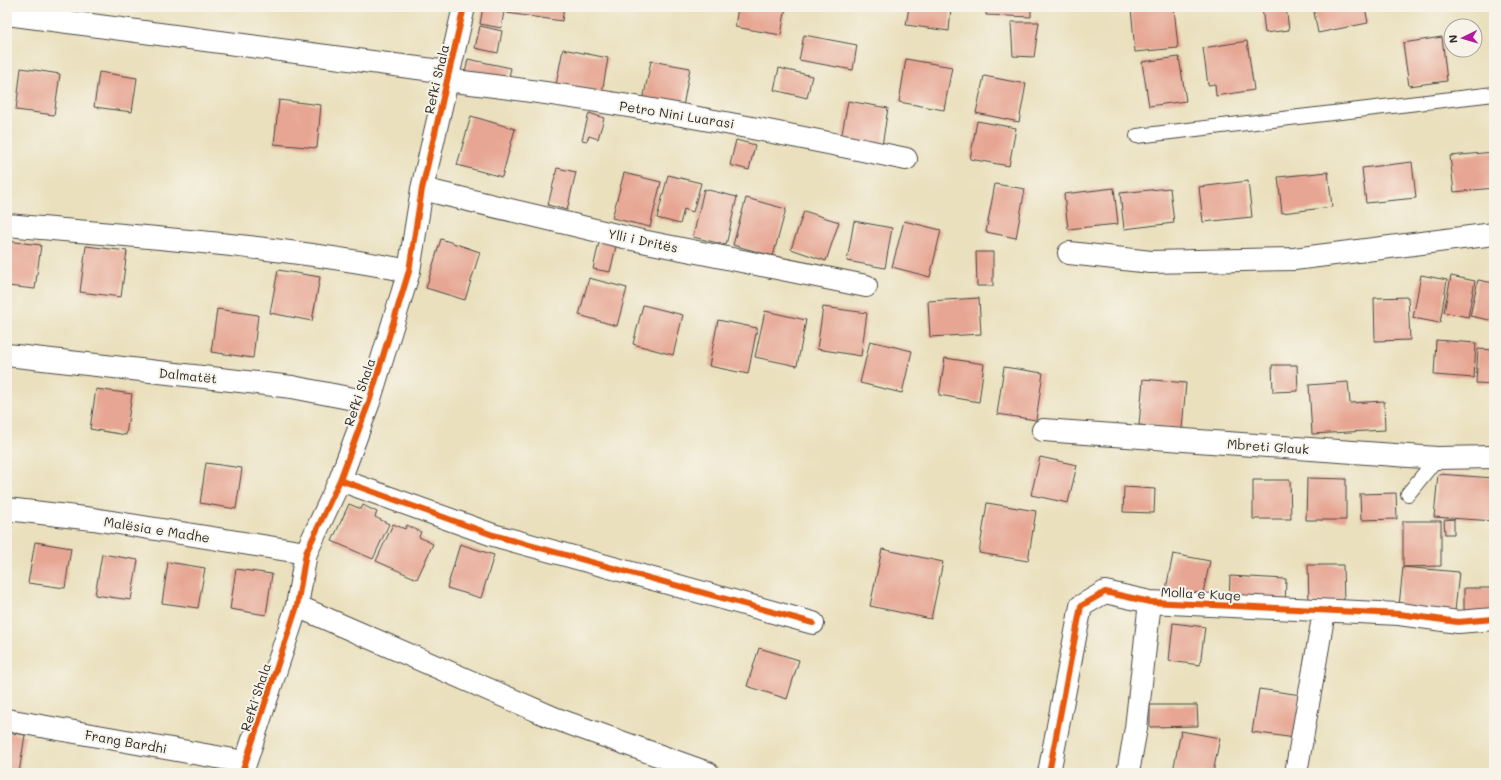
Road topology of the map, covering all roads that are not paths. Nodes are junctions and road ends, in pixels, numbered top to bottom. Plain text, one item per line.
1 (464, 7) edge
2 (7, 14) edge
3 (447, 76) junction
4 (1494, 94) edge
5 (1137, 136) dead end
6 (906, 159) dead end
7 (422, 189) junction
8 (7, 225) edge
9 (1494, 234) edge
10 (1068, 254) dead end
11 (409, 271) junction
12 (866, 286) dead end
13 (7, 355) edge
14 (369, 402) junction
15 (1043, 430) dead end
16 (1494, 457) edge
17 (1437, 458) junction
18 (340, 480) junction
19 (1408, 494) dead end
20 (7, 509) edge
21 (306, 554) junction
22 (1150, 602) junction
23 (297, 606) junction
24 (1324, 612) junction
25 (1494, 619) edge
26 (813, 623) dead end
27 (7, 720) edge
28 (244, 767) edge
29 (708, 773) edge
30 (1049, 773) edge
31 (1128, 773) edge
32 (1296, 773) edge

1 - 3 street, Refki Shala
2 - 3 street, Petro Nini Luarasi
3 - 6 street, Petro Nini Luarasi
3 - 7 street, Refki Shala
4 - 5 lane
7 - 11 street, Refki Shala
7 - 12 street, Ylli i Dritës
8 - 11 street
9 - 10 street
11 - 14 street, Refki Shala
13 - 14 street, Dalmatët
14 - 18 street, Refki Shala
15 - 17 street, Mbreti Glauk
16 - 17 street, Mbreti Glauk
17 - 19 lane
18 - 21 street, Refki Shala
18 - 26 street
20 - 21 street, Malësia e Madhe
21 - 23 street, Refki Shala
22 - 24 street, Molla e Kuqe
22 - 30 street, Molla e Kuqe
22 - 31 street, Molla e Kuqe
23 - 28 street, Refki Shala
23 - 29 street
24 - 25 street, Molla e Kuqe
24 - 32 street
27 - 28 street, Frang Bardhi

